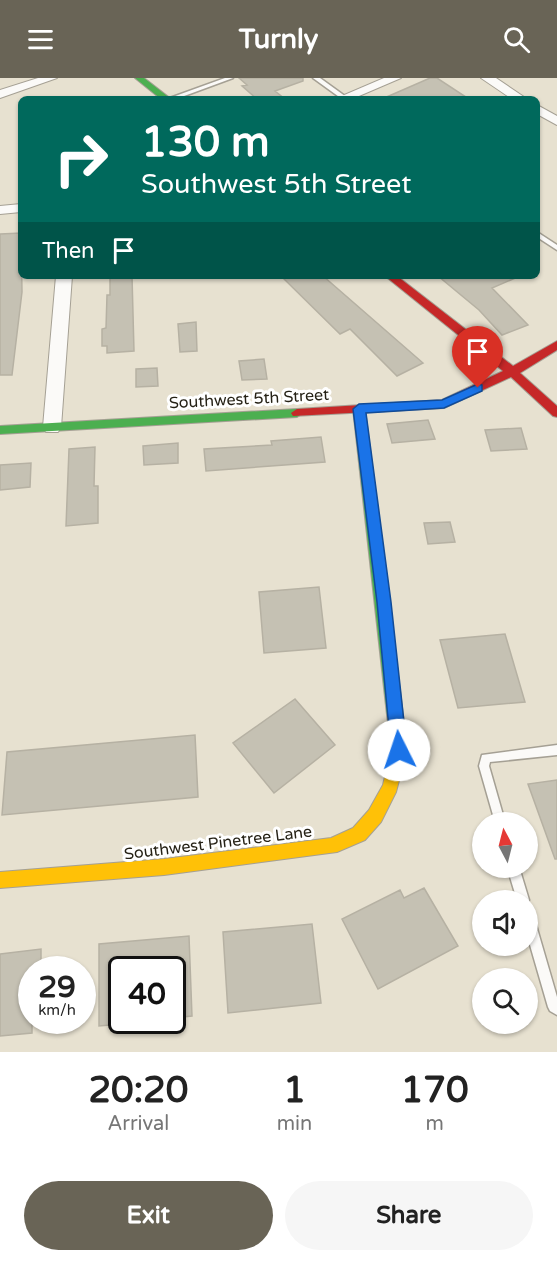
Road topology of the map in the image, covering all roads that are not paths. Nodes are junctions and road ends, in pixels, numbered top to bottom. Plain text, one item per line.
1 (51, 78) edge
2 (139, 78) edge
3 (230, 78) edge
4 (315, 78) edge
5 (395, 78) edge
6 (488, 78) edge
7 (0, 94) edge
8 (164, 96) edge
9 (177, 96) edge
10 (340, 96) edge
11 (351, 96) edge
12 (516, 96) edge
13 (540, 111) edge
14 (557, 122) edge
15 (18, 208) edge
16 (0, 210) edge
17 (540, 236) edge
18 (557, 248) edge
19 (64, 279) edge
20 (394, 279) edge
21 (554, 351) edge
22 (512, 372) junction
23 (359, 409) junction
24 (557, 413) edge
25 (52, 428) junction
26 (0, 430) edge
27 (557, 750) edge
28 (497, 812) edge
29 (0, 880) edge
30 (538, 952) edge
31 (557, 1009) edge

1 - 7 street
2 - 8 street
3 - 9 lane
4 - 10 lane
5 - 11 street
6 - 12 street
13 - 14 street
15 - 16 street
17 - 18 lane
19 - 25 street
20 - 22 street
21 - 22 street, Southwest 5th Street
22 - 23 street, Southwest 5th Street
22 - 24 street
23 - 25 street, Southwest 5th Street
23 - 29 street, Southwest Pinetree Lane
25 - 26 street, Southwest 5th Street
27 - 28 lane
30 - 31 lane

